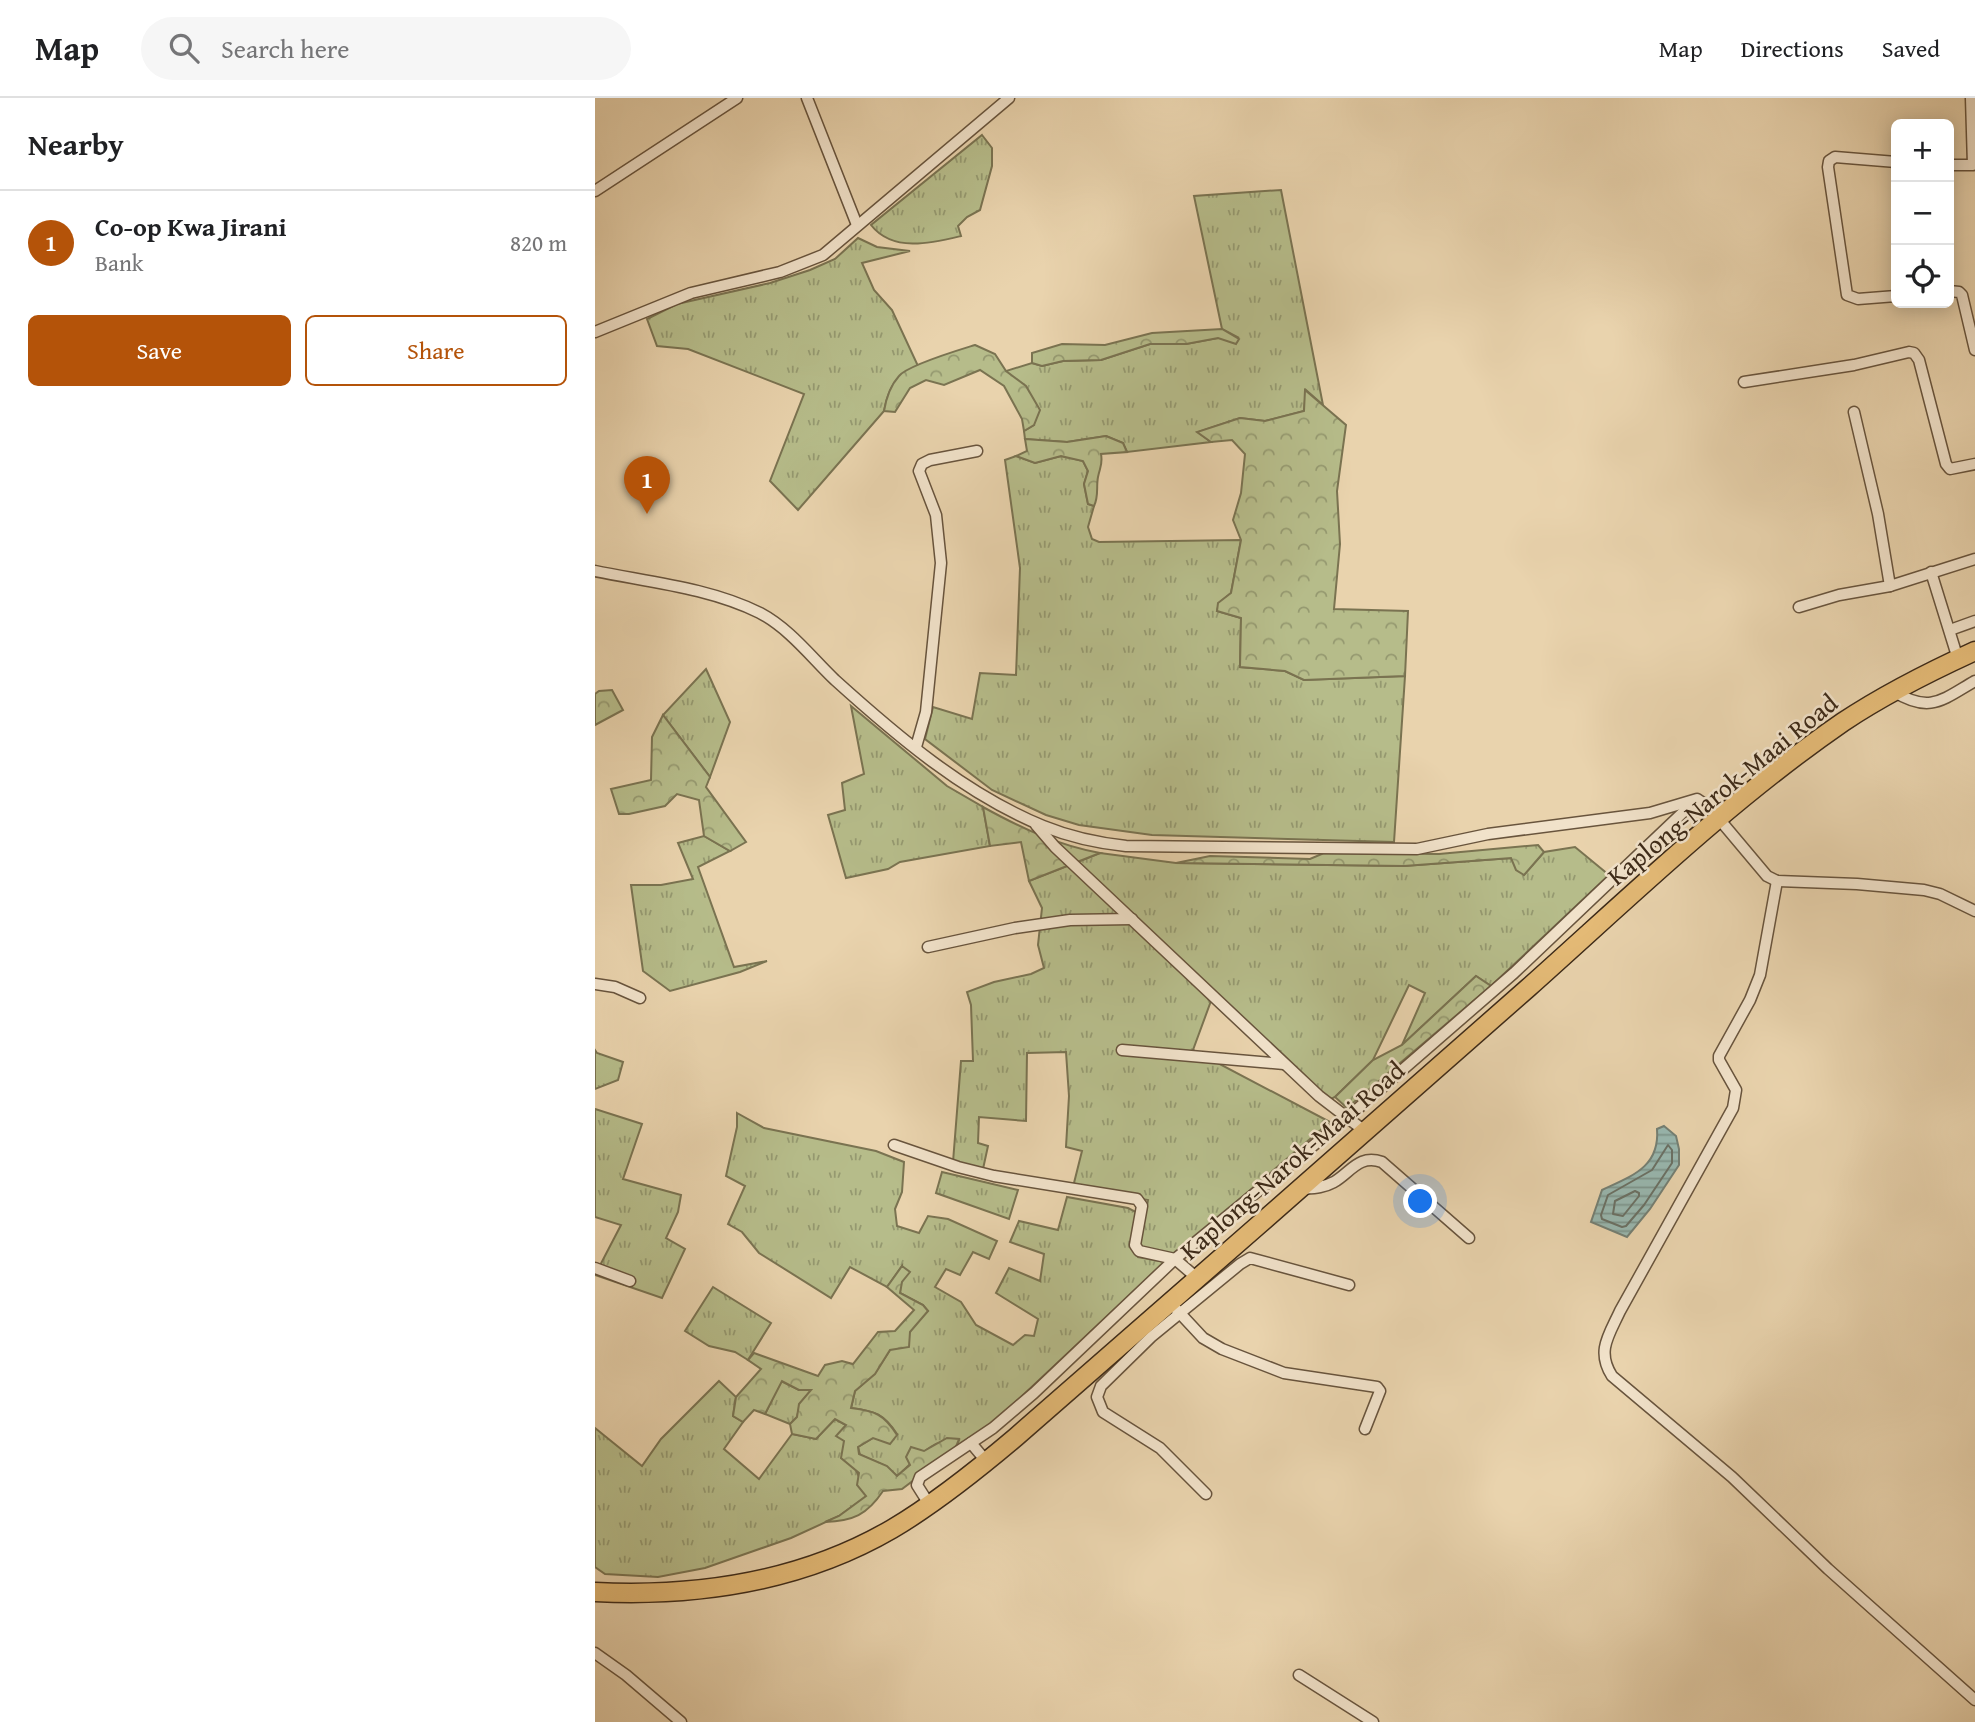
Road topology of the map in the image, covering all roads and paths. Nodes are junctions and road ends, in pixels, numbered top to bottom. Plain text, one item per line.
1 (807, 98) edge
2 (1009, 98) edge
3 (1972, 98) edge
4 (734, 99) edge
5 (1891, 162) edge
6 (1954, 165) edge
7 (595, 191) edge
8 (857, 225) junction
9 (1954, 292) edge
10 (1891, 296) edge
11 (595, 332) edge
12 (1975, 350) edge
13 (1744, 382) dead end
14 (1854, 412) dead end
15 (977, 451) dead end
16 (1975, 464) edge
17 (1975, 559) edge
18 (595, 571) edge
19 (1931, 572) junction
20 (1890, 586) junction
21 (1800, 607) dead end
22 (1975, 621) edge
23 (1950, 630) junction
24 (1967, 655) edge
25 (1975, 681) edge
26 (1893, 691) junction
27 (916, 747) junction
28 (1697, 800) junction
29 (1720, 819) junction
30 (1033, 821) junction
31 (1777, 881) junction
32 (1975, 911) edge
33 (1132, 919) junction
34 (928, 947) dead end
35 (1514, 973) junction
36 (595, 984) edge
37 (1526, 990) junction
38 (640, 998) dead end
39 (1122, 1051) dead end
40 (1285, 1064) junction
41 (1347, 1118) junction
42 (1366, 1132) junction
43 (894, 1145) dead end
44 (1301, 1189) junction
45 (1469, 1238) dead end
46 (1175, 1259) junction
47 (595, 1268) edge
48 (1196, 1278) junction
49 (630, 1281) dead end
50 (1349, 1285) dead end
51 (1174, 1308) junction
52 (1365, 1429) dead end
53 (971, 1443) junction
54 (986, 1461) junction
55 (1206, 1494) dead end
56 (929, 1504) junction
57 (595, 1592) edge
58 (595, 1653) edge
59 (1299, 1675) dead end
60 (1975, 1700) edge
61 (681, 1722) edge
62 (1373, 1722) edge

1 - 8 street
2 - 8 street
3 - 6 street
4 - 7 street
5 - 10 street
8 - 11 street
9 - 12 street
13 - 16 street
14 - 20 street
15 - 27 street
17 - 19 street
18 - 27 street
19 - 20 street
19 - 23 street
20 - 21 street
22 - 23 street
23 - 24 street
24 - 26 highway, Kaplong-Narok-Maai Road
25 - 26 street
26 - 29 highway, Kaplong-Narok-Maai Road
27 - 30 street
28 - 29 street
28 - 30 street
28 - 35 street
29 - 31 street
29 - 37 highway, Kaplong-Narok-Maai Road
30 - 33 street
31 - 32 street
31 - 60 street
33 - 34 street
33 - 40 street
35 - 37 street
35 - 41 street
36 - 38 street
37 - 42 highway, Kaplong-Narok-Maai Road
39 - 40 street
40 - 41 street
41 - 42 street
41 - 46 street
42 - 44 highway, Kaplong-Narok-Maai Road
43 - 46 street
44 - 45 street
44 - 48 highway, Kaplong-Narok-Maai Road
46 - 48 street
46 - 53 street
47 - 49 street
48 - 51 highway, Kaplong-Narok-Maai Road
50 - 51 street
51 - 52 street
51 - 54 highway, Kaplong-Narok-Maai Road
51 - 55 street
53 - 54 street
53 - 56 street
54 - 56 highway, Kaplong-Narok-Maai Road
56 - 57 highway, Kaplong-Narok-Maai Road
58 - 61 street
59 - 62 street

